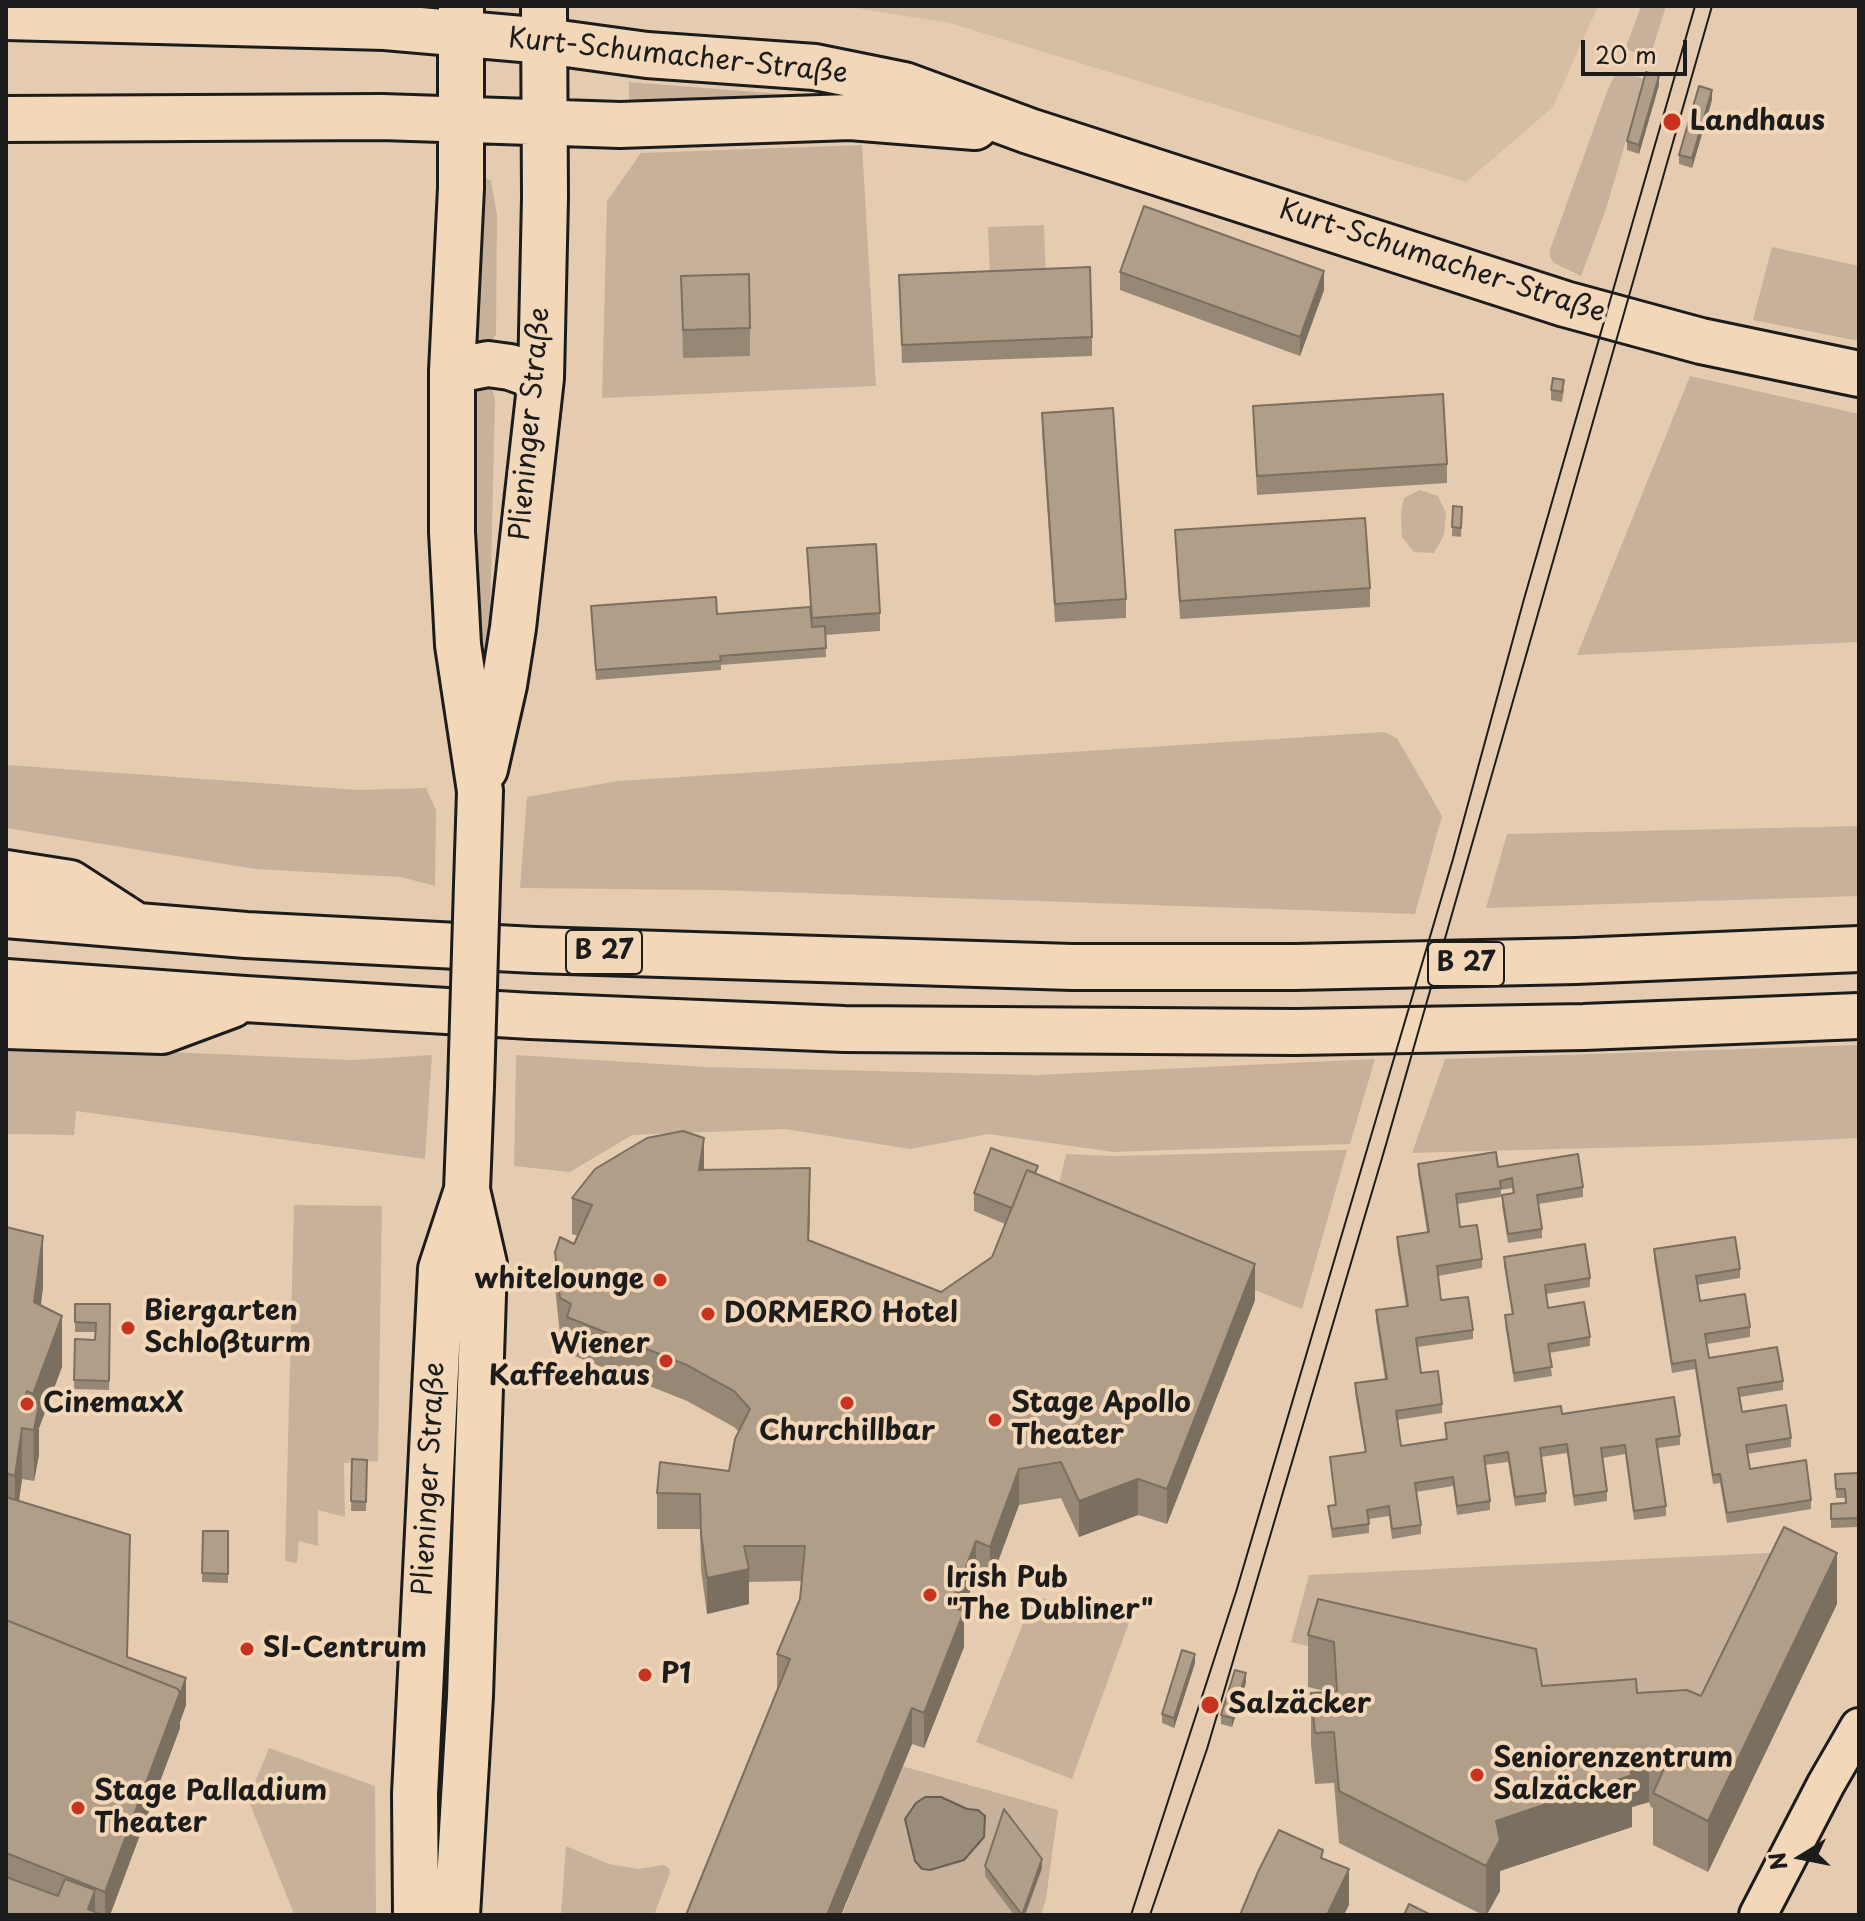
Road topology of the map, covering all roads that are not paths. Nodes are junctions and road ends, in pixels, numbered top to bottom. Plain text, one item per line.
1 (319, 15) edge
2 (6, 17) edge
3 (484, 18) edge
4 (544, 24) edge
5 (385, 27) junction
6 (618, 52) junction
7 (461, 77) junction
8 (545, 104) junction
9 (382, 117) junction
10 (6, 119) edge
11 (481, 121) junction
12 (1029, 131) junction
13 (545, 198) junction
14 (452, 371) junction
15 (1859, 374) edge
16 (541, 378) junction
17 (480, 791) junction
18 (6, 873) edge
19 (6, 915) edge
20 (137, 926) junction
21 (1859, 949) edge
22 (6, 982) edge
23 (245, 999) junction
24 (1859, 1016) edge
25 (6, 1026) edge
26 (467, 1190) junction
27 (1859, 1727) edge
28 (416, 1898) edge
29 (458, 1900) edge
30 (1758, 1915) edge

1 - 2 main road, Kurt-Schumacher-Straße
1 - 5 main road, Kurt-Schumacher-Straße
3 - 4 main road, Kurt-Schumacher-Straße
3 - 5 main road, Kurt-Schumacher-Straße
3 - 7 main road
3 - 8 main road
4 - 6 main road, Kurt-Schumacher-Straße
4 - 8 main road, Plieninger Straße
5 - 7 main road
6 - 8 main road
6 - 12 main road, Kurt-Schumacher-Straße
7 - 9 main road
7 - 11 main road, Plieninger Straße
8 - 11 main road, Kurt-Schumacher-Straße
8 - 12 main road, Kurt-Schumacher-Straße
8 - 13 main road, Plieninger Straße
9 - 10 main road, Kurt-Schumacher-Straße
9 - 11 main road, Kurt-Schumacher-Straße
11 - 13 main road
11 - 14 main road, Plieninger Straße
12 - 15 main road, Kurt-Schumacher-Straße
13 - 16 main road, Plieninger Straße
14 - 16 main road
14 - 17 main road, Plieninger Straße
16 - 17 main road, Plieninger Straße
17 - 26 main road, Plieninger Straße, bridge
18 - 20 main road, B 27
19 - 20 main road, B 27
20 - 21 main road, B 27
22 - 23 main road
23 - 24 main road
23 - 25 main road
26 - 28 main road, Plieninger Straße
26 - 29 main road, Plieninger Straße
27 - 30 street
28 - 29 main road

